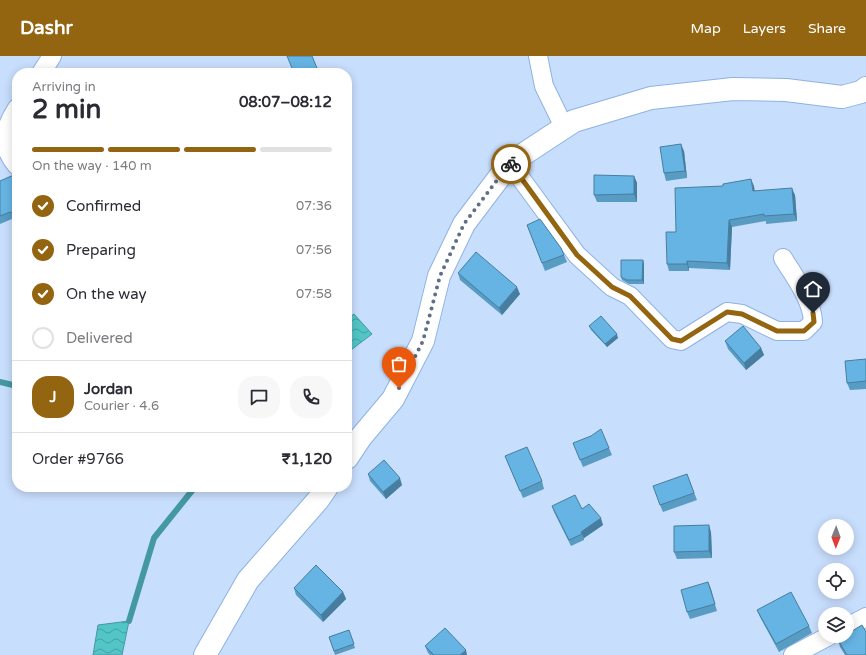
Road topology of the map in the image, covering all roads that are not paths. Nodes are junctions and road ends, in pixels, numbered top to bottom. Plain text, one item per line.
1 (52, 56) edge
2 (538, 56) edge
3 (44, 68) edge
4 (866, 88) edge
5 (12, 116) edge
6 (564, 127) junction
7 (12, 162) edge
8 (510, 163) junction
9 (783, 258) dead end
10 (352, 450) edge
11 (324, 492) edge
12 (866, 617) edge
13 (854, 623) edge
14 (818, 642) edge
15 (205, 655) edge
16 (793, 655) edge

1 - 3 street
2 - 6 street
4 - 6 main road
5 - 7 street
6 - 8 main road
8 - 9 street
8 - 10 main road
11 - 15 main road
12 - 13 street
14 - 16 street

